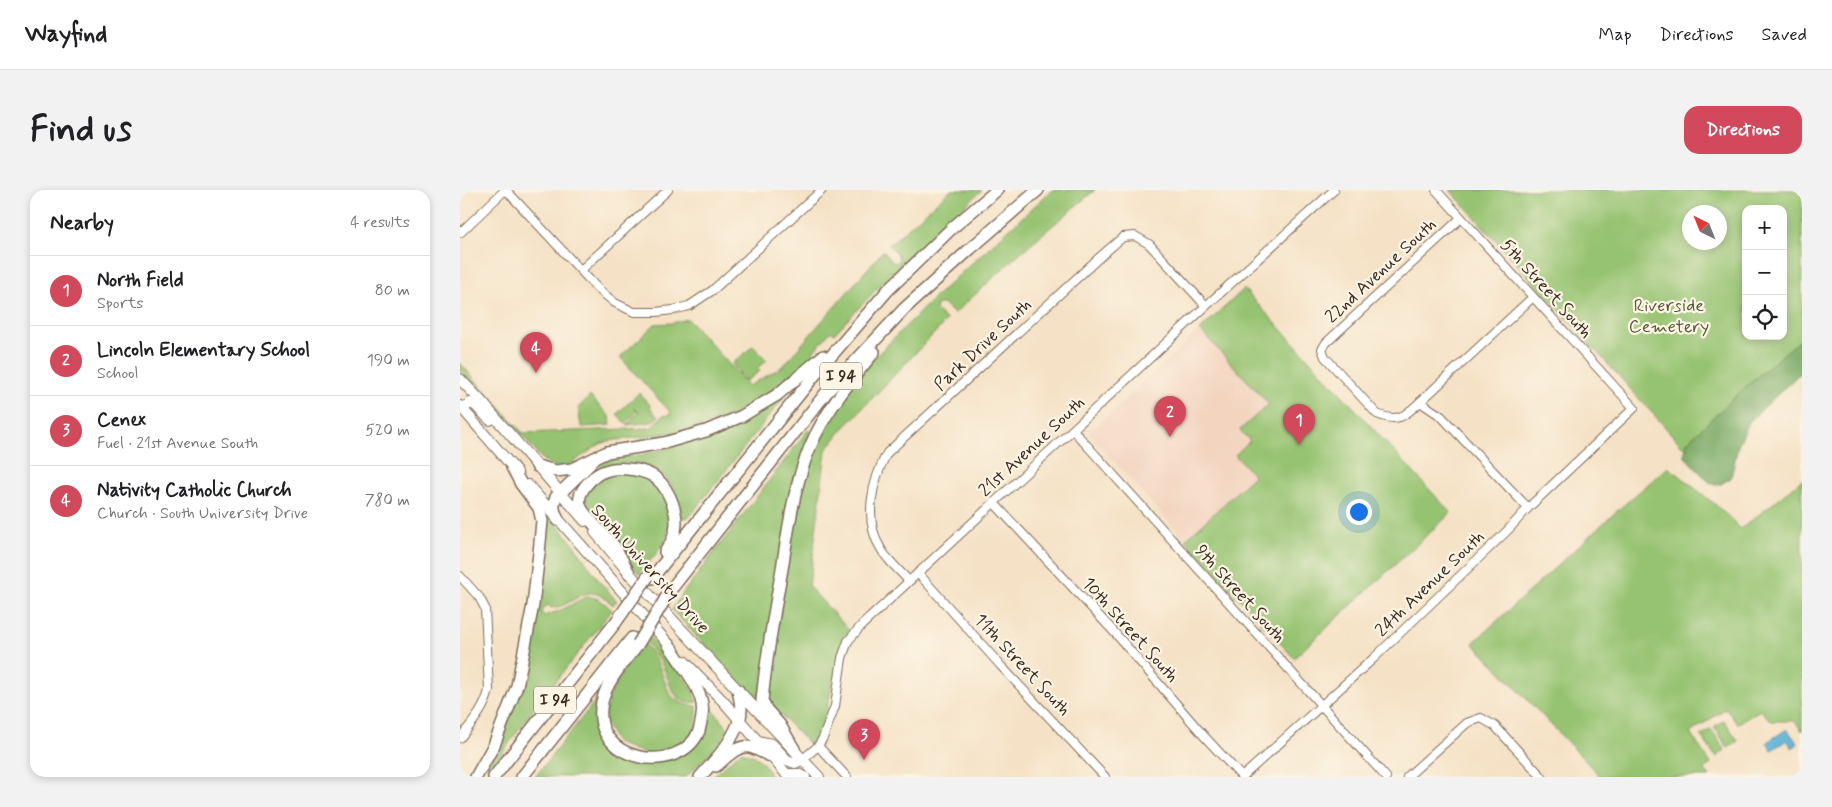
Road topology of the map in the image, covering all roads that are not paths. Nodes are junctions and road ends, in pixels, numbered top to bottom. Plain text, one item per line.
1 (506, 190) edge
2 (668, 190) edge
3 (822, 190) edge
4 (998, 190) edge
5 (1038, 190) edge
6 (1334, 190) edge
7 (1436, 190) edge
8 (1461, 218) junction
9 (460, 233) edge
10 (581, 270) junction
11 (929, 287) junction
12 (1533, 297) junction
13 (1206, 306) junction
14 (851, 333) junction
15 (460, 379) edge
16 (1420, 402) junction
17 (461, 408) edge
18 (1634, 408) joint
19 (1073, 430) junction
20 (596, 458) junction
21 (537, 466) junction
22 (512, 467) junction
23 (560, 492) junction
24 (994, 503) junction
25 (1528, 508) junction
26 (558, 520) junction
27 (629, 573) junction
28 (918, 573) junction
29 (460, 576) edge
30 (651, 577) junction
31 (909, 581) junction
32 (635, 641) junction
33 (669, 645) junction
34 (738, 690) junction
35 (1321, 705) junction
36 (740, 720) junction
37 (460, 738) edge
38 (757, 741) junction
39 (818, 746) junction
40 (794, 749) junction
41 (771, 756) junction
42 (804, 759) junction
43 (786, 776) edge
44 (476, 777) edge
45 (494, 777) edge
46 (522, 777) edge
47 (701, 777) edge
48 (805, 777) edge
49 (819, 777) edge
50 (848, 777) edge
51 (1105, 777) edge
52 (1242, 777) edge
53 (1386, 777) edge
54 (1407, 777) edge
55 (1542, 777) edge

1 - 9 street
1 - 10 street
2 - 10 street
3 - 10 street
4 - 14 highway, I 94
5 - 11 highway, I 94
6 - 13 street, 21st Avenue South
7 - 8 street, 5th Street South
8 - 12 street, 5th Street South
8 - 16 street, 22nd Avenue South
11 - 32 highway, I 94, bridge
11 - 40 highway
12 - 16 street
12 - 18 street, 5th Street South
13 - 19 street, 21st Avenue South
13 - 31 street, Park Drive South
14 - 20 highway
14 - 30 highway, I 94
15 - 21 main road, South University Drive
16 - 25 street
17 - 21 main road
17 - 22 main road, South University Drive
18 - 25 street, 24th Avenue South
19 - 24 street, 21st Avenue South
19 - 35 street, 9th Street South
20 - 21 highway
20 - 23 highway
21 - 23 main road, South University Drive
22 - 26 main road, South University Drive
22 - 44 highway
23 - 26 highway
23 - 27 main road, South University Drive
24 - 28 street, 21st Avenue South
24 - 52 street, 10th Street South
25 - 35 street, 24th Avenue South
26 - 33 main road, South University Drive
27 - 30 highway
27 - 34 main road, South University Drive
28 - 31 street, 21st Avenue South
28 - 51 street, 11th Street South
29 - 37 street
30 - 45 highway, I 94, bridge
31 - 39 street, 21st Avenue South
32 - 33 highway
32 - 46 highway, I 94
33 - 36 main road, South University Drive
34 - 36 highway
34 - 40 main road, South University Drive
35 - 52 street, 24th Avenue South
35 - 53 street, 9th Street South
36 - 38 main road, South University Drive
36 - 47 highway
38 - 41 main road, South University Drive
38 - 42 main road
39 - 42 street, 21st Avenue South
39 - 50 street
40 - 42 main road, South University Drive
41 - 43 main road, South University Drive
41 - 47 highway
42 - 49 main road, South University Drive
43 - 48 main road
54 - 55 street

